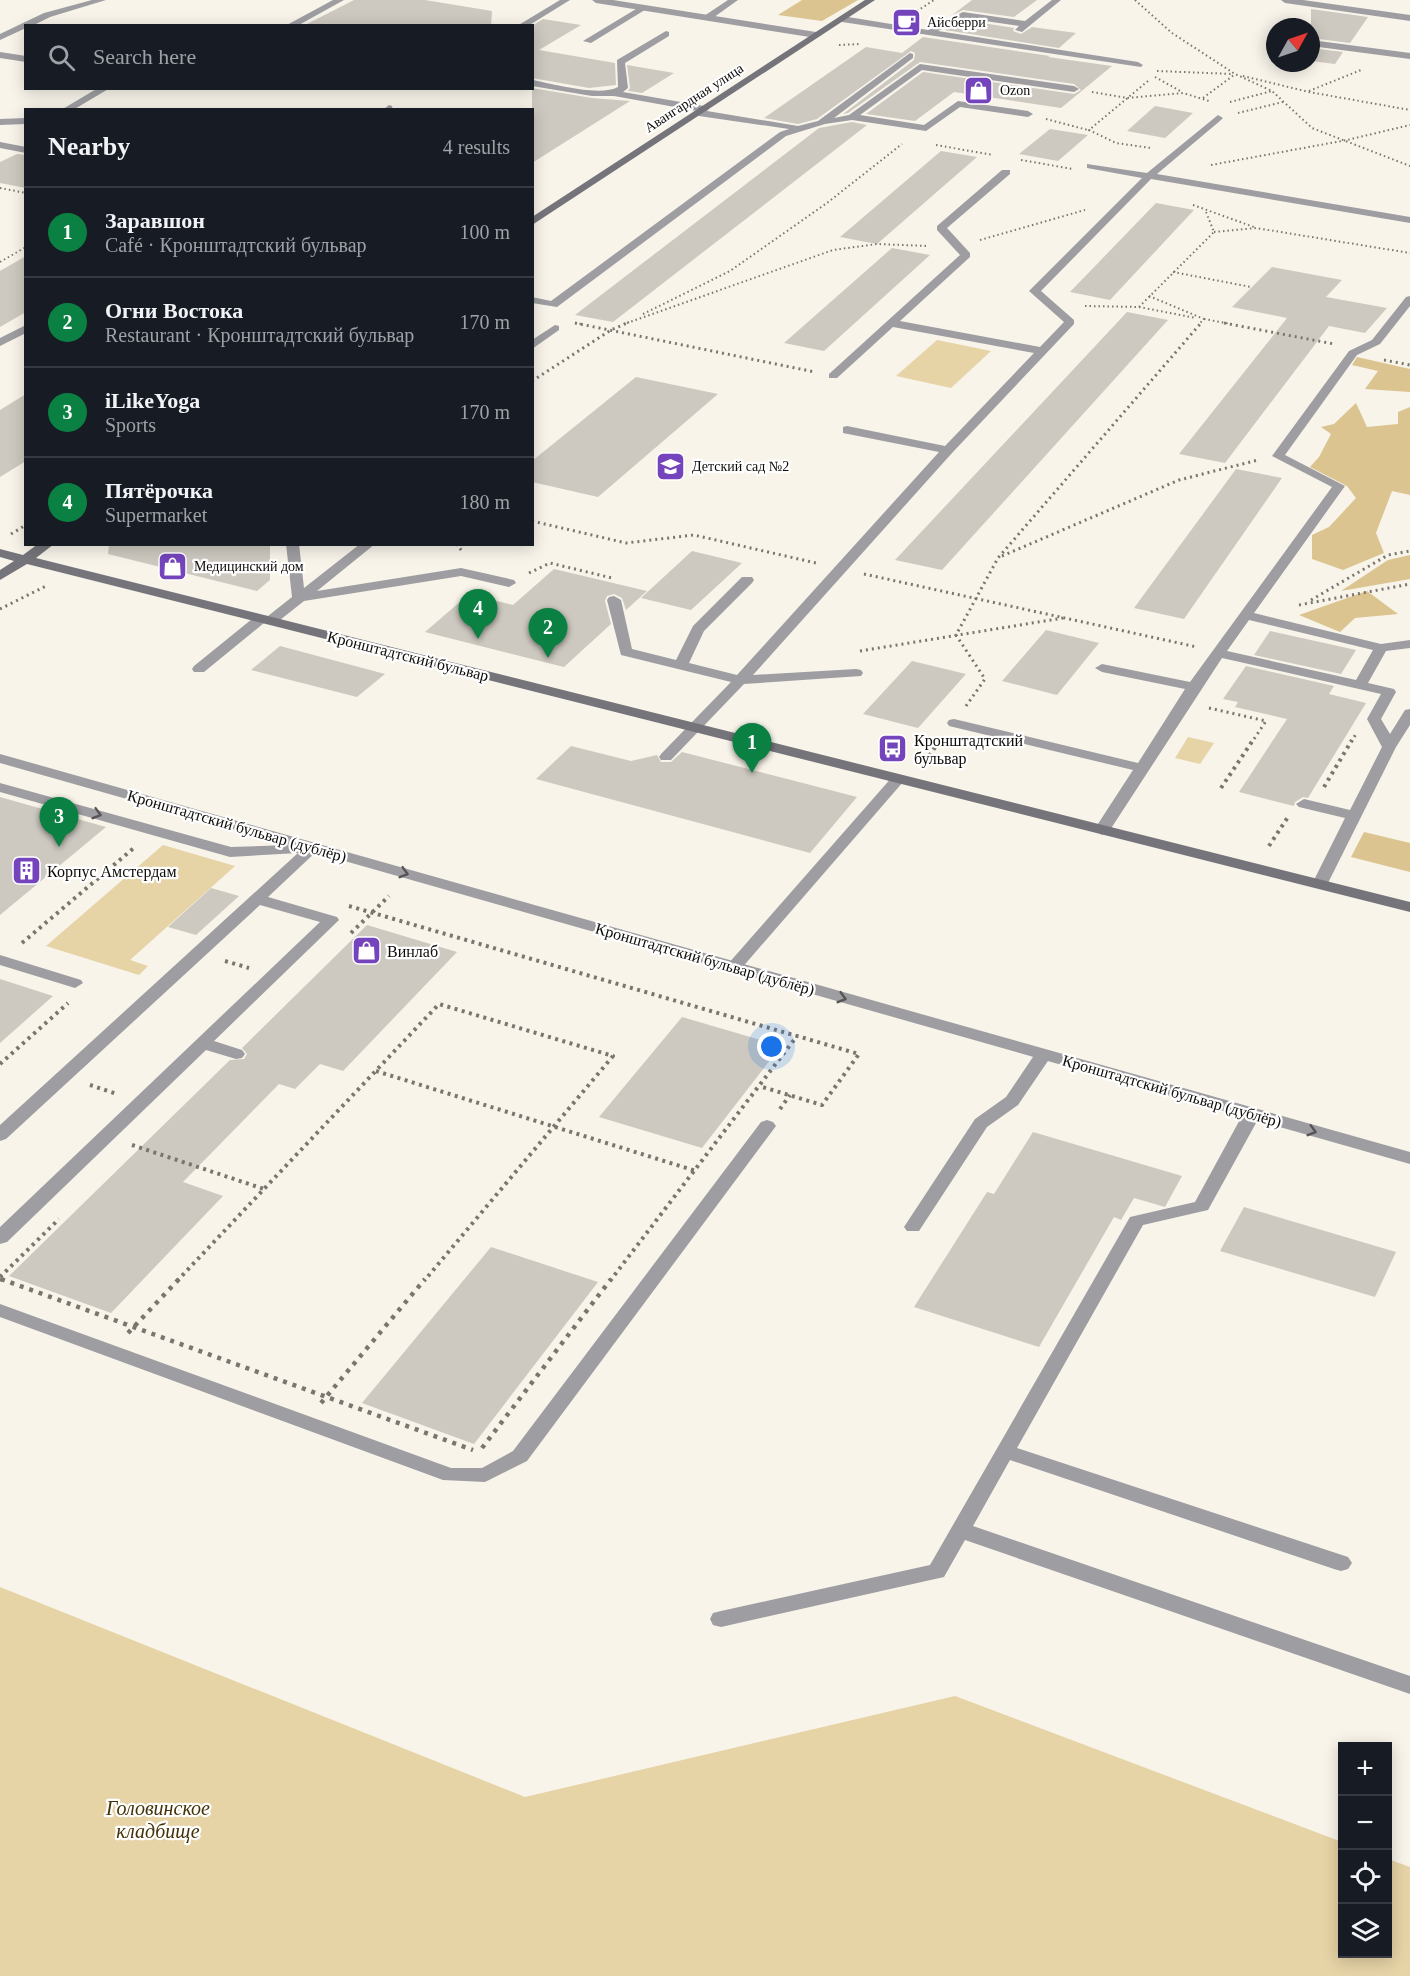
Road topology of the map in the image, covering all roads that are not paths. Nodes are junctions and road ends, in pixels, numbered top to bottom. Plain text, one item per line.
1 (102, 0) edge
2 (340, 0) edge
3 (566, 0) edge
4 (596, 0) edge
5 (734, 0) edge
6 (872, 0) edge
7 (1057, 0) edge
8 (1285, 0) edge
9 (644, 8) junction
10 (707, 18) junction
11 (1410, 18) edge
12 (842, 19) junction
13 (28, 24) edge
14 (294, 24) edge
15 (524, 24) edge
16 (1026, 24) junction
17 (24, 26) edge
18 (930, 32) junction
19 (666, 34) dead end
20 (816, 35) junction
21 (0, 37) edge
22 (588, 41) dead end
23 (1001, 43) junction
24 (1320, 44) edge
25 (1360, 50) junction
26 (0, 55) edge
27 (910, 56) dead end
28 (1410, 56) edge
29 (24, 59) edge
30 (1352, 61) dead end
31 (1138, 64) road end
32 (534, 83) edge
33 (1074, 89) road end
34 (102, 90) edge
35 (614, 93) junction
36 (69, 108) edge
37 (701, 111) junction
38 (1028, 114) road end
39 (852, 117) junction
40 (1218, 118) road end
41 (0, 122) edge
42 (24, 122) edge
43 (821, 123) junction
44 (804, 128) junction
45 (0, 145) edge
46 (24, 150) edge
47 (1091, 166) road end
48 (1006, 172) dead end
49 (1149, 176) junction
50 (1410, 220) edge
51 (534, 221) edge
52 (1410, 299) edge
53 (534, 300) edge
54 (891, 323) junction
55 (555, 328) dead end
56 (24, 329) edge
57 (0, 343) edge
58 (534, 344) edge
59 (1042, 351) junction
60 (833, 376) road end
61 (847, 430) dead end
62 (948, 450) junction
63 (45, 546) edge
64 (292, 546) edge
65 (366, 546) edge
66 (0, 554) edge
67 (25, 560) junction
68 (0, 576) edge
69 (747, 580) dead end
70 (509, 583) road end
71 (299, 598) junction
72 (614, 600) road end
73 (1252, 617) junction
74 (266, 620) junction
75 (1410, 644) edge
76 (1381, 648) junction
77 (1218, 652) junction
78 (681, 665) junction
79 (1102, 668) dead end
80 (199, 669) dead end
81 (856, 673) dead end
82 (741, 680) junction
83 (1360, 685) junction
84 (1194, 687) junction
85 (1410, 713) edge
86 (954, 723) road end
87 (694, 728) junction
88 (1389, 747) junction
89 (666, 757) dead end
90 (0, 758) edge
91 (1141, 768) junction
92 (898, 779) junction
93 (0, 787) edge
94 (1299, 806) road end
95 (1354, 816) junction
96 (1102, 830) junction
97 (313, 847) junction
98 (1320, 884) junction
99 (257, 898) junction
100 (1410, 907) edge
101 (1, 960) edge
102 (734, 968) junction
103 (75, 983) road end
104 (202, 1043) junction
105 (236, 1054) dead end
106 (1043, 1054) junction
107 (1252, 1114) junction
108 (767, 1126) dead end
109 (0, 1135) edge
110 (1410, 1158) edge
111 (913, 1227) dead end
112 (0, 1238) edge
113 (0, 1310) edge
114 (1005, 1451) junction
115 (960, 1530) junction
116 (1341, 1563) dead end
117 (720, 1619) dead end
118 (1410, 1685) edge

1 - 13 street
2 - 14 street
3 - 15 street
4 - 9 street
5 - 10 street
6 - 12 main road, Авангардная улица
7 - 16 street
8 - 11 street
9 - 10 street
9 - 22 street
10 - 20 street
12 - 18 street
12 - 20 main road, Авангардная улица
16 - 18 street
16 - 23 street
17 - 21 street
18 - 23 street
19 - 35 street
20 - 37 main road, Авангардная улица
23 - 31 street
24 - 25 street
25 - 28 street
25 - 30 street
26 - 29 street
27 - 43 street
32 - 35 street
33 - 39 street
34 - 36 street
35 - 37 street
37 - 44 street
37 - 51 main road, Авангардная улица
38 - 39 street
39 - 43 street
40 - 49 street
41 - 42 street
43 - 44 street
44 - 53 street
45 - 46 street
47 - 49 street
48 - 54 street
49 - 50 street
49 - 59 street
52 - 73 street
54 - 59 street
54 - 60 street
55 - 58 street
56 - 57 street
59 - 62 street
61 - 62 street
62 - 82 street
63 - 67 main road
64 - 71 street
65 - 71 street
66 - 67 main road, Кронштадтский бульвар
67 - 68 main road
67 - 74 main road, Кронштадтский бульвар
69 - 78 street
70 - 71 street
71 - 74 street
72 - 78 street
73 - 76 street
73 - 77 street
74 - 80 street
74 - 87 main road, Кронштадтский бульвар
75 - 76 street
76 - 83 street
77 - 83 street
77 - 84 street
78 - 82 street
79 - 84 street
81 - 82 street
82 - 87 street
83 - 88 street
84 - 91 street
85 - 88 street
86 - 91 street
87 - 89 street
87 - 92 main road, Кронштадтский бульвар
88 - 95 street
90 - 97 street, Кронштадтский бульвар (дублёр)
91 - 96 street
92 - 96 main road, Кронштадтский бульвар
92 - 102 street
93 -> 97 street
94 - 95 street
95 - 98 street
96 - 98 main road, Кронштадтский бульвар
97 - 99 street
97 -> 102 street, Кронштадтский бульвар (дублёр)
98 - 100 main road, Кронштадтский бульвар
99 - 104 street
99 - 109 street
101 - 103 street
102 -> 106 street, Кронштадтский бульвар (дублёр)
104 - 105 street
104 - 112 street
106 - 107 street, Кронштадтский бульвар (дублёр)
106 - 111 street
107 -> 110 street, Кронштадтский бульвар (дублёр)
107 - 114 street
108 - 113 street
114 - 115 street
114 - 116 street
115 - 117 street
115 - 118 street

